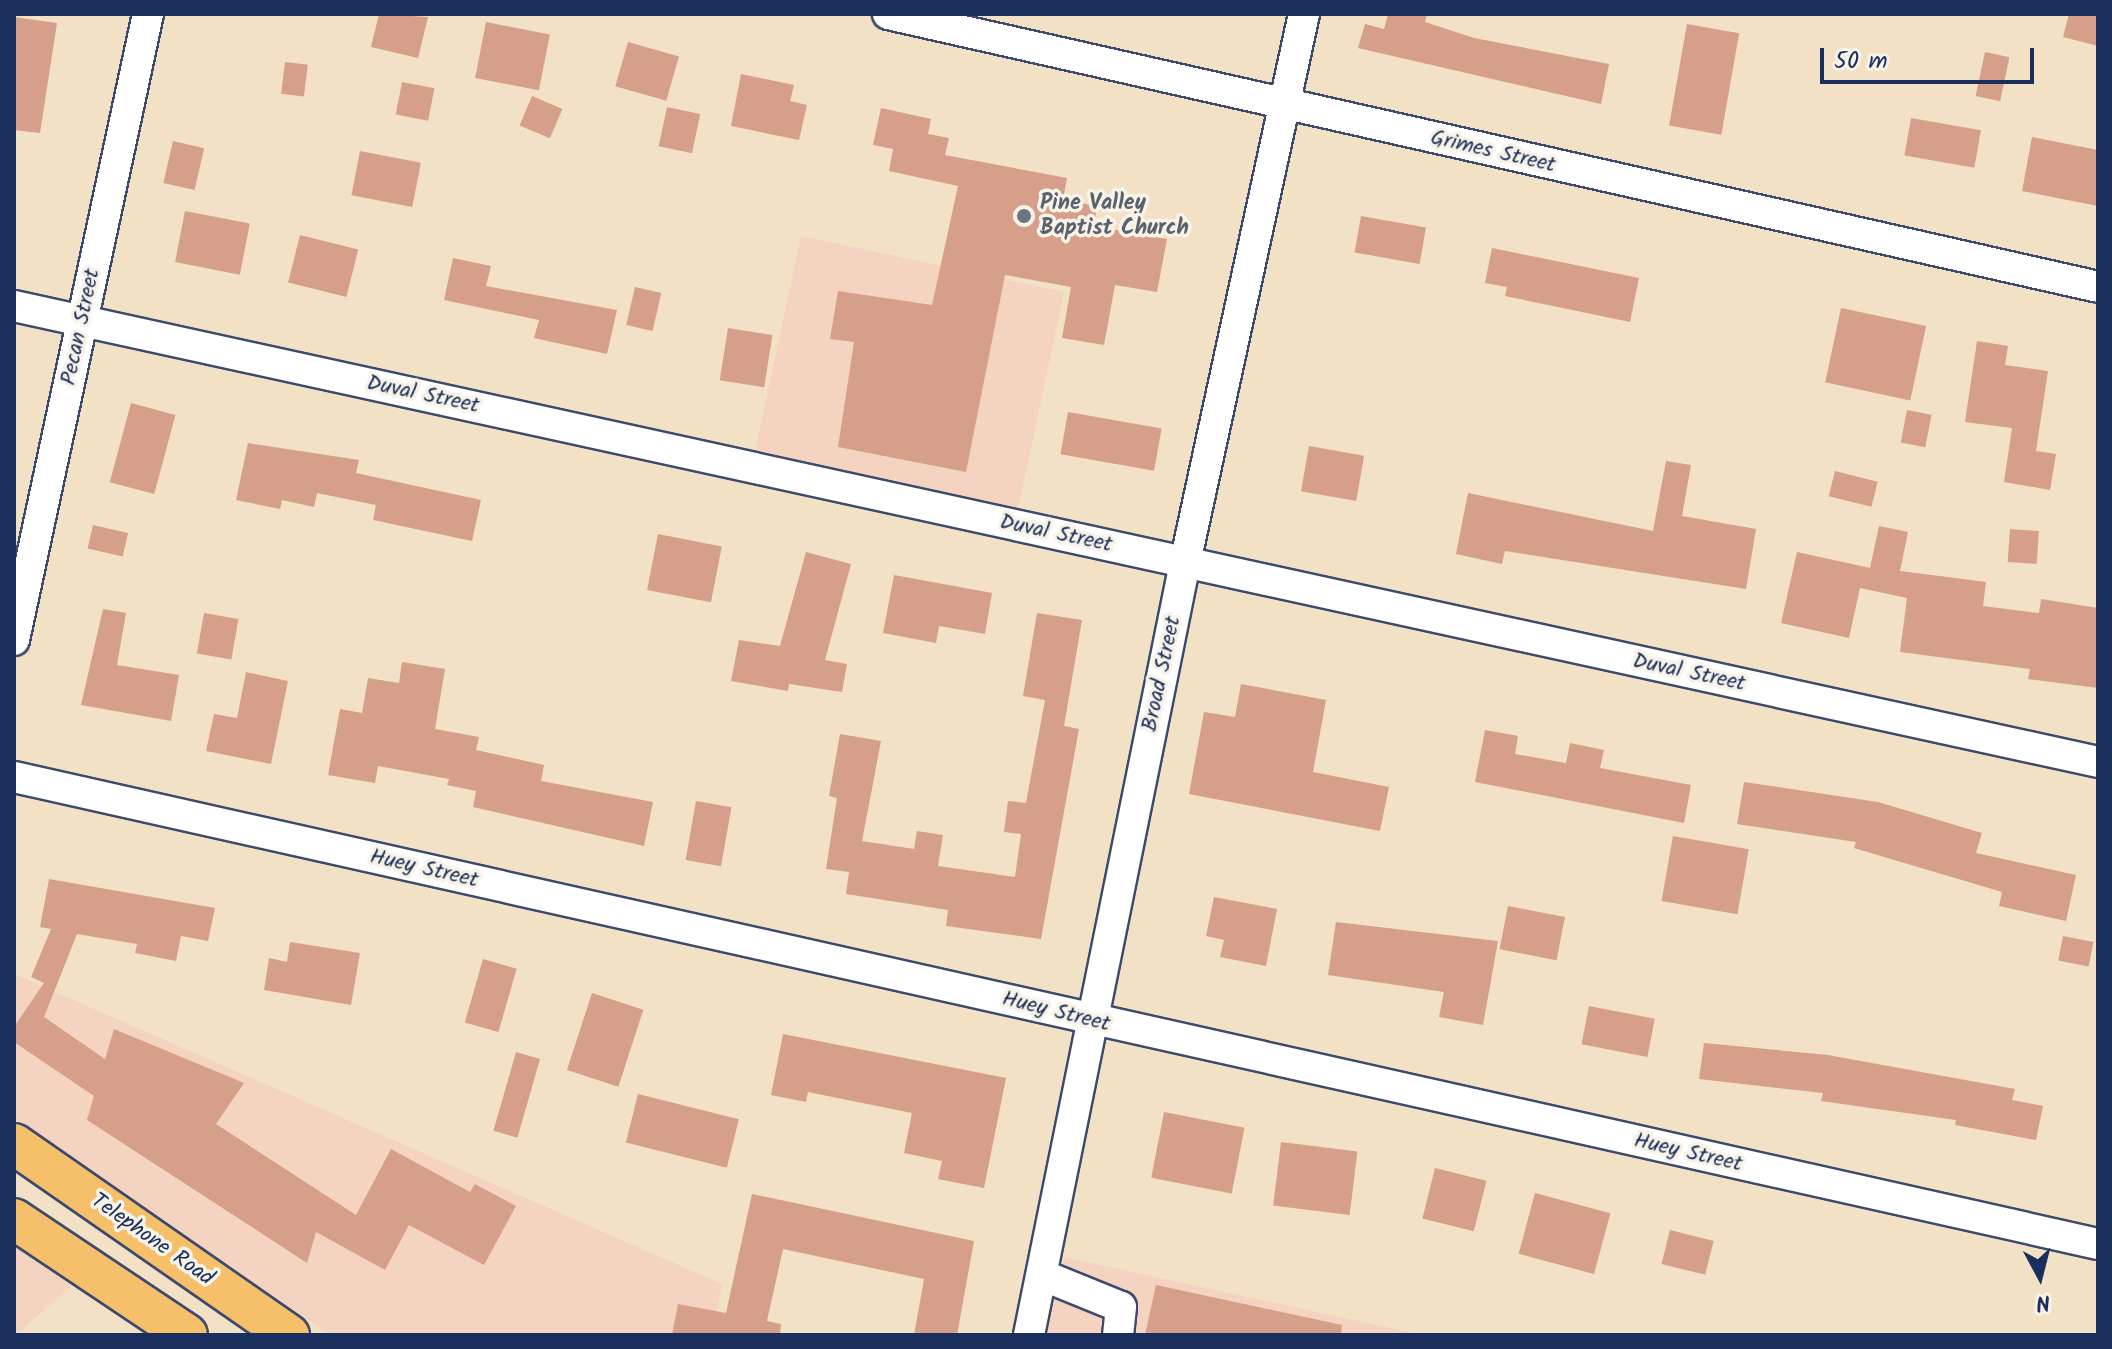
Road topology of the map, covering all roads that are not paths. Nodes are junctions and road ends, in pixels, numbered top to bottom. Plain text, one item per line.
1 (148, 14) edge
2 (888, 14) edge
3 (1304, 14) edge
4 (1285, 105) junction
5 (2098, 287) edge
6 (14, 306) edge
7 (82, 320) junction
8 (1185, 563) junction
9 (14, 640) edge
10 (2098, 762) edge
11 (14, 777) edge
12 (1091, 1022) junction
13 (14, 1144) edge
14 (14, 1219) edge
15 (2098, 1244) edge
16 (1042, 1275) junction
17 (187, 1335) edge
18 (289, 1335) edge
19 (1029, 1335) edge
20 (1118, 1335) edge

1 - 7 street, Pecan Street
2 - 4 street, Grimes Street
3 - 4 street, Broad Street
4 - 5 street, Grimes Street
4 - 8 street, Broad Street
6 - 7 street, Duval Street
7 - 8 street, Duval Street
7 - 9 street, Pecan Street
8 - 10 street, Duval Street
8 - 12 street, Broad Street
11 - 12 street, Huey Street
12 - 15 street, Huey Street
12 - 16 street, Broad Street
13 - 18 main road, Telephone Road
14 - 17 main road
16 - 19 street, Broad Street
16 - 20 street

